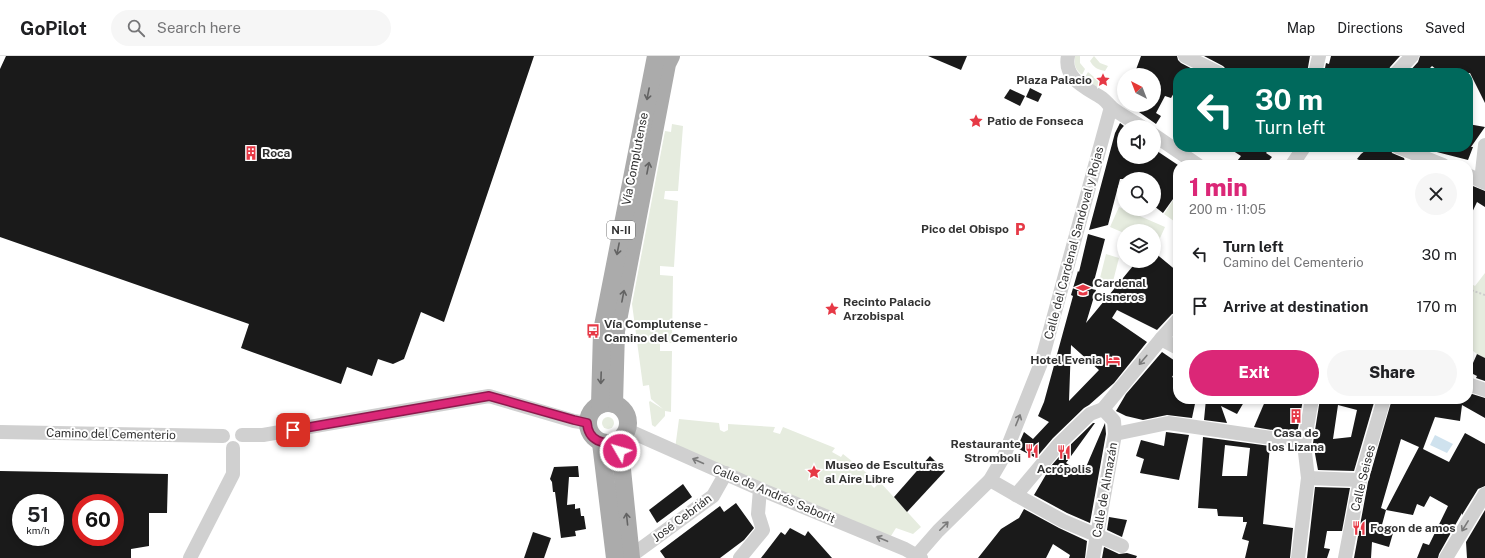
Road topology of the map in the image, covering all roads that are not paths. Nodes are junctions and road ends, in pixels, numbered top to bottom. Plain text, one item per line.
1 (656, 56) edge
2 (671, 56) edge
3 (1068, 56) edge
4 (1319, 56) edge
5 (1412, 56) edge
6 (1188, 57) edge
7 (1209, 68) edge
8 (1316, 68) edge
9 (1401, 68) edge
10 (1111, 107) junction
11 (1131, 120) edge
12 (1161, 140) edge
13 (1485, 146) edge
14 (1173, 148) edge
15 (1179, 152) edge
16 (1410, 152) edge
17 (1191, 160) edge
18 (1430, 160) edge
19 (1484, 164) edge
20 (1473, 177) edge
21 (1483, 182) edge
22 (1173, 326) edge
23 (1161, 339) junction
24 (1173, 345) edge
25 (1473, 386) edge
26 (1485, 390) edge
27 (607, 404) junction
28 (1311, 404) edge
29 (1383, 404) edge
30 (1103, 409) junction
31 (587, 423) junction
32 (1114, 428) junction
33 (0, 432) edge
34 (623, 435) junction
35 (222, 436) junction
36 (242, 436) junction
37 (601, 443) junction
38 (1304, 444) junction
39 (233, 448) junction
40 (726, 473) junction
41 (1308, 478) junction
42 (990, 480) junction
43 (1360, 480) junction
44 (760, 489) junction
45 (1485, 494) edge
46 (1016, 495) junction
47 (1096, 536) junction
48 (1122, 546) dead end
49 (626, 557) edge
50 (919, 557) edge
51 (190, 558) edge
52 (740, 558) edge
53 (1093, 558) edge
54 (1298, 558) edge
55 (1345, 558) edge
56 (1446, 558) edge

1 -> 27 main road, Vía Complutense / N-II
27 -> 2 main road, Vía Complutense / N-II
3 - 10 street
4 - 8 street
5 - 9 street
6 - 7 street
10 - 11 street
42 -> 10 street, Calle del Cardenal Sandoval y Rojas
12 - 14 street
13 - 19 street
15 - 17 street
16 - 18 street
19 - 21 street
20 - 21 street
22 - 23 street
23 - 24 street
23 -> 30 street
25 - 26 street
27 - 31 main road
27 - 34 main road
28 - 38 street
29 - 43 street, Calle Seises
30 - 32 street
30 - 46 street
31 - 36 street
31 - 37 main road
32 - 38 street
32 - 47 street, Calle de Almazán
33 - 35 street, Camino del Cementerio
34 - 37 main road
40 -> 34 street, Calle de Andrés Saborit
49 -> 34 main road
35 - 36 street
35 - 39 street
36 - 39 street
37 - 49 main road
38 - 41 street
39 - 51 street
40 - 44 street, Calle de Andrés Saborit
40 - 49 street, José Cebrián
41 - 43 street
41 - 54 street
42 - 46 street
50 -> 42 street, Calle del Cardenal Sandoval y Rojas
43 - 55 street, Calle Seises
50 -> 44 street, Calle de Andrés Saborit
44 - 52 street
45 -> 56 street
46 - 47 street
47 - 48 street
47 - 53 street, Calle de Almazán

